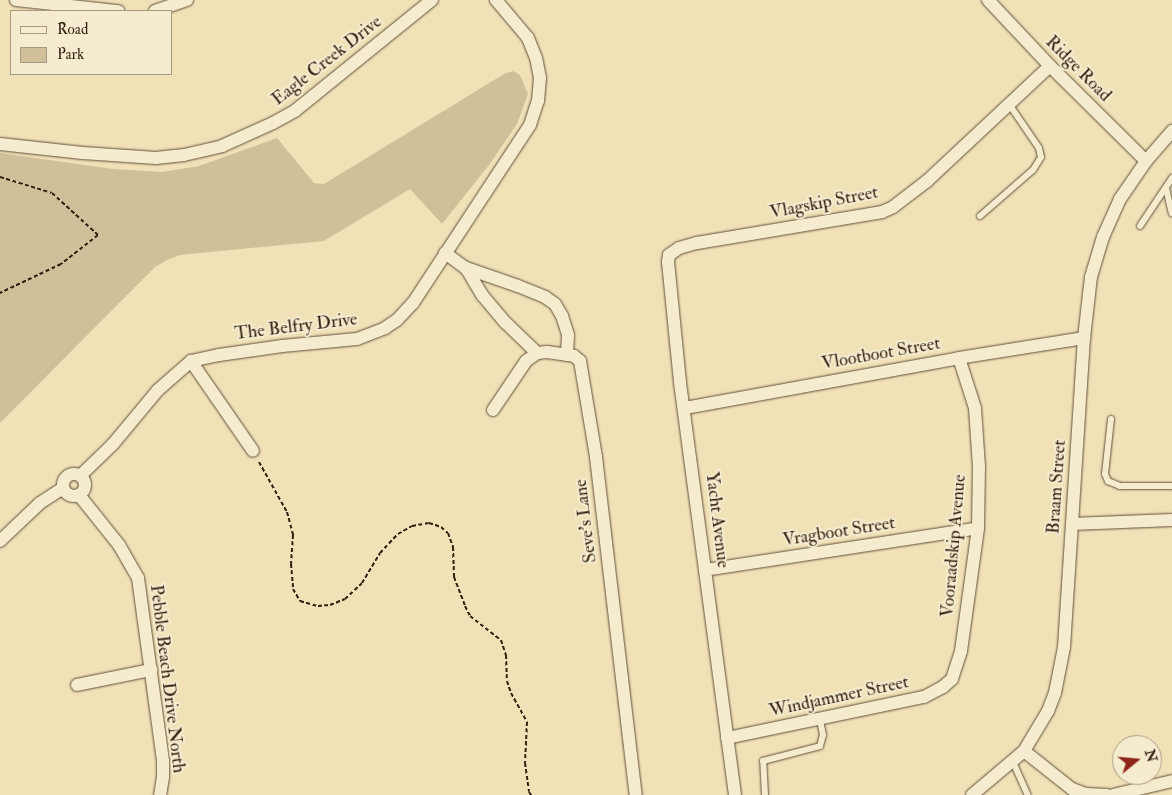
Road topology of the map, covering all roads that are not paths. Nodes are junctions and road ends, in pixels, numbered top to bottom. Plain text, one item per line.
1 (16, 0) edge
2 (187, 0) edge
3 (432, 0) edge
4 (496, 0) edge
5 (988, 0) edge
6 (109, 10) edge
7 (159, 10) edge
8 (1050, 66) junction
9 (1009, 104) junction
10 (1172, 132) edge
11 (0, 144) edge
12 (1146, 161) junction
13 (1172, 178) edge
14 (1166, 188) junction
15 (1172, 213) edge
16 (980, 216) dead end
17 (1140, 226) dead end
18 (673, 251) joint
19 (445, 253) junction
20 (466, 268) junction
21 (1084, 338) junction
22 (537, 353) junction
23 (567, 355) junction
24 (959, 358) junction
25 (191, 361) junction
26 (685, 408) junction
27 (493, 410) dead end
28 (1111, 418) dead end
29 (253, 451) road end
30 (81, 475) junction
31 (1172, 486) edge
32 (63, 488) junction
33 (79, 495) junction
34 (1172, 520) edge
35 (1072, 524) junction
36 (978, 528) junction
37 (0, 541) edge
38 (706, 570) junction
39 (151, 670) junction
40 (952, 678) joint
41 (77, 685) dead end
42 (820, 718) junction
43 (727, 738) junction
44 (1024, 751) junction
45 (1013, 762) junction
46 (1172, 781) edge
47 (1076, 793) edge
48 (160, 795) edge
49 (636, 795) edge
50 (736, 795) edge
51 (765, 795) edge
52 (972, 795) edge
53 (1028, 795) edge
54 (1107, 795) edge
55 (1113, 795) edge
56 (1122, 795) edge

1 - 6 street
2 - 7 street
3 - 11 street, Eagle Creek Drive
4 - 19 street, The Belfry Drive
5 - 8 street, Ridge Road
8 - 9 street, Vlagskip Street
8 - 12 street, Ridge Road
9 - 16 lane
9 - 18 street, Vlagskip Street
10 - 12 street, Braam Street
12 - 21 street, Braam Street
13 - 14 lane
14 - 15 lane
14 - 17 lane
18 - 26 street, Yacht Avenue
19 - 20 street
19 - 25 street, The Belfry Drive
20 - 22 street
20 - 23 street
21 - 24 street, Vlootboot Street
21 - 35 street, Braam Street
22 - 23 street
22 - 27 street
23 - 49 street, Seve's Lane
24 - 26 street, Vlootboot Street
24 - 36 street, Vooraadskip Avenue
25 - 29 street
25 - 30 street, The Belfry Drive
26 - 38 street, Yacht Avenue
28 - 31 lane
30 - 32 street
30 - 33 street
32 - 33 street
32 - 37 street
33 - 39 street, Pebble Beach Drive North
34 - 35 street
35 - 44 street, Braam Street
36 - 38 street, Vragboot Street
36 - 40 street, Vooraadskip Avenue
38 - 43 street, Yacht Avenue
39 - 41 street
39 - 48 street, Pebble Beach Drive North
40 - 42 street, Windjammer Street
42 - 43 street, Windjammer Street
42 - 51 lane
43 - 50 street, Yacht Avenue
44 - 45 street, Braam Street
44 - 47 street
45 - 52 street, Braam Street
45 - 53 lane
46 - 56 street
47 - 54 street
55 - 56 street

